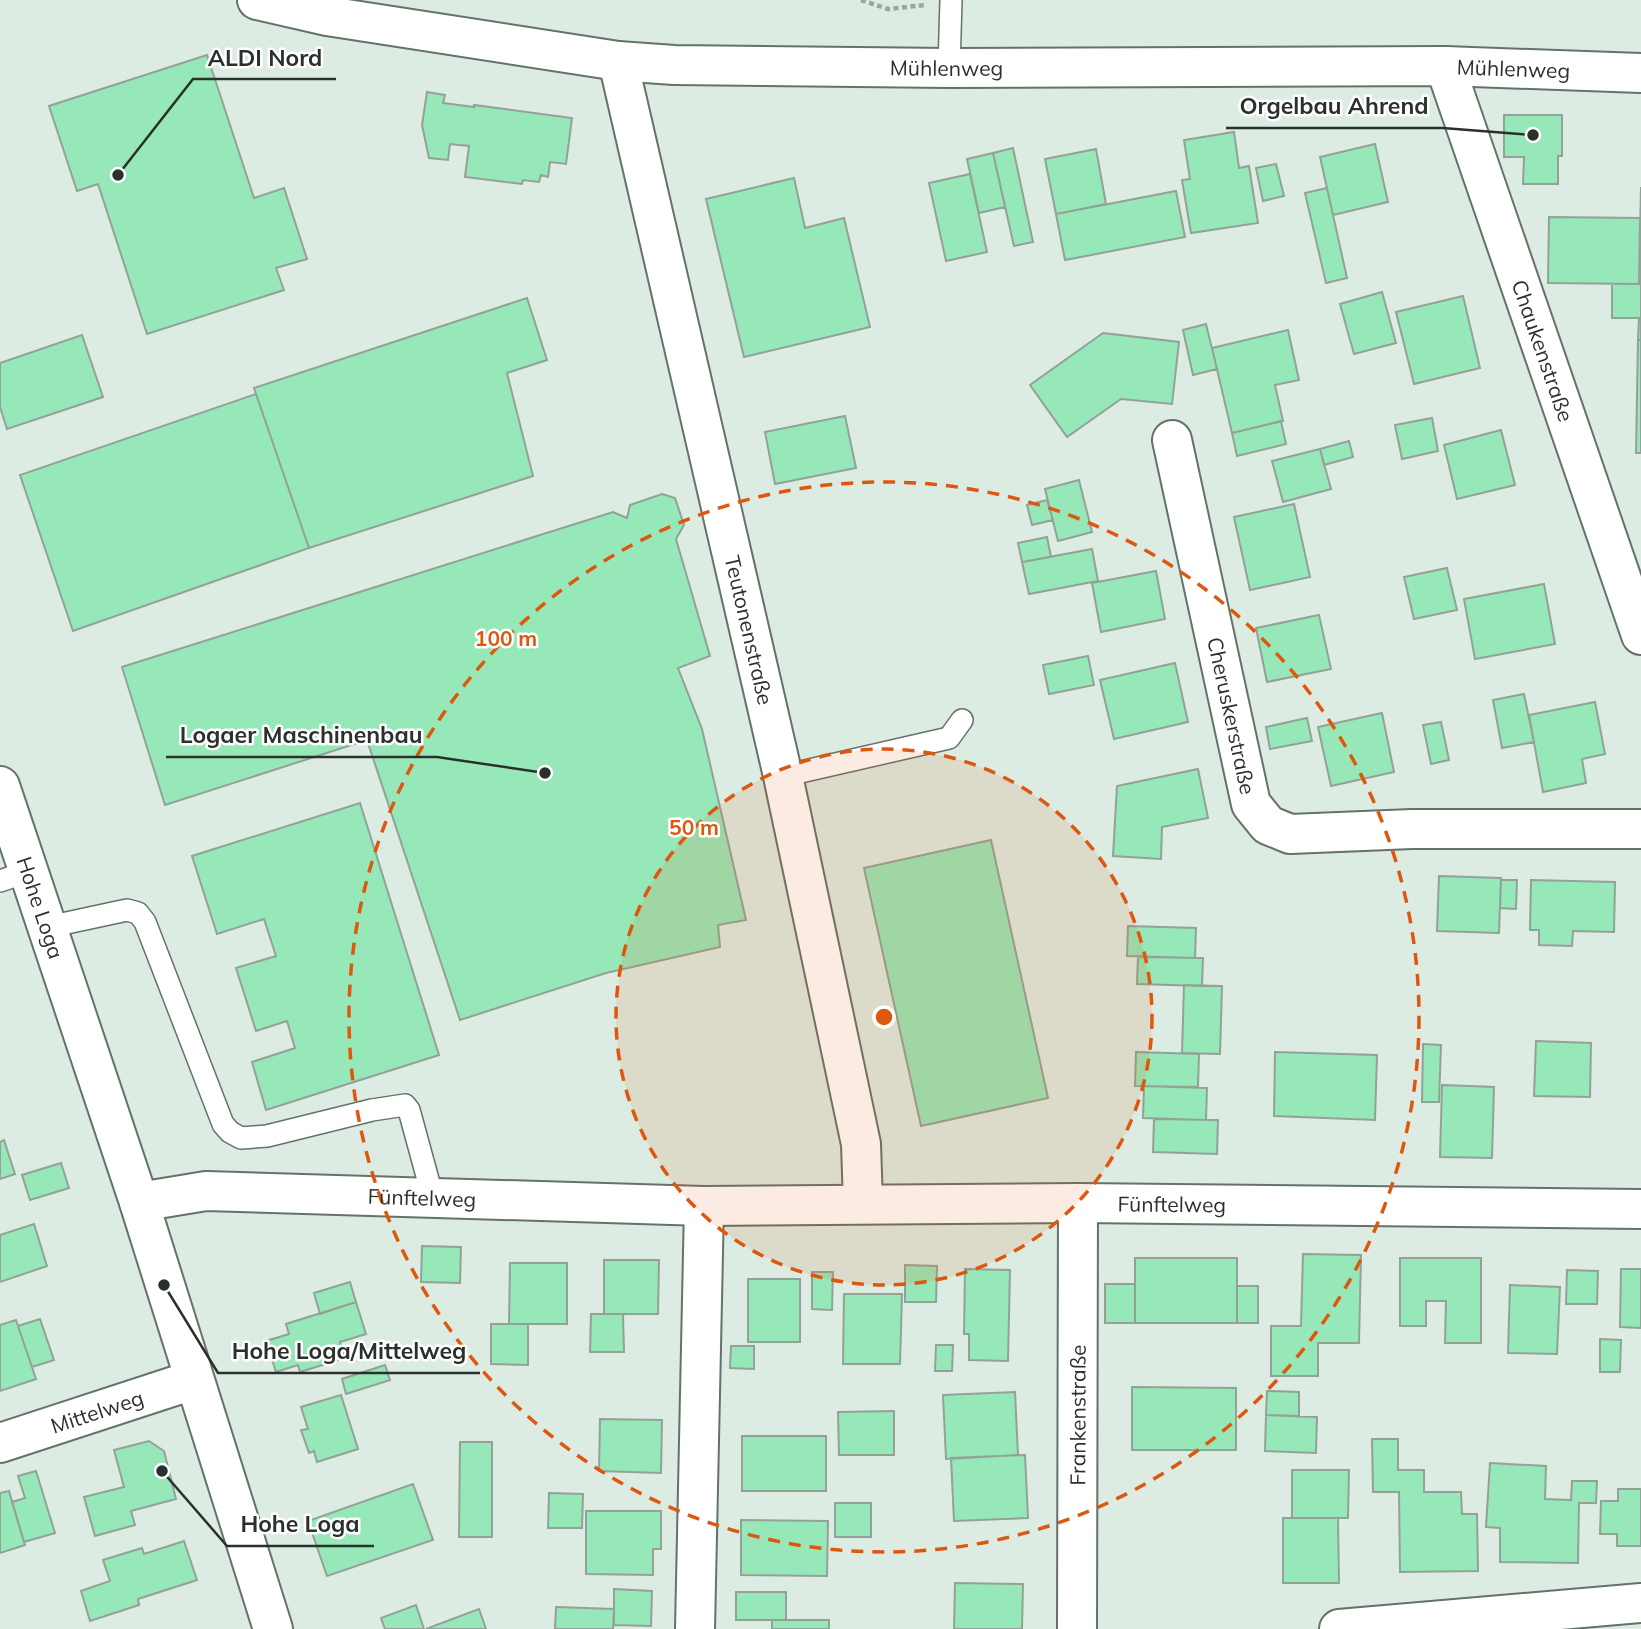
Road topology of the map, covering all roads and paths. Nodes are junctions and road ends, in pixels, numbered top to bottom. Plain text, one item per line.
1 (257, 0) edge
2 (861, 0) edge
3 (944, 1) edge
4 (618, 61) junction
5 (1445, 66) junction
6 (948, 68) junction
7 (1641, 73) edge
8 (1172, 440) dead end
9 (1641, 635) edge
10 (962, 720) dead end
11 (783, 776) junction
12 (0, 786) edge
13 (1641, 829) edge
14 (15, 876) edge
15 (48, 927) junction
16 (433, 1198) junction
17 (139, 1202) junction
18 (863, 1203) junction
19 (1078, 1203) junction
20 (704, 1206) junction
21 (1641, 1209) edge
22 (193, 1380) junction
23 (0, 1443) edge
24 (1641, 1604) edge
25 (273, 1629) edge
26 (695, 1629) edge
27 (1077, 1629) edge
28 (1084, 1629) edge
29 (1339, 1629) edge

1 - 4 street, Mühlenweg
2 - 3 path
3 - 6 lane
4 - 6 street, Mühlenweg
4 - 11 street, Teutonenstraße
5 - 6 street, Mühlenweg
5 - 7 street, Mühlenweg
5 - 9 street, Chaukenstraße
8 - 13 street, Cheruskerstraße
10 - 11 lane
11 - 18 street, Teutonenstraße
12 - 14 street, Hohe Loga
14 - 15 street, Hohe Loga
15 - 16 lane
15 - 17 street, Hohe Loga
16 - 17 street, Fünftelweg
16 - 20 street, Fünftelweg
17 - 22 street, Hohe Loga
18 - 19 street, Fünftelweg
18 - 20 street, Fünftelweg
19 - 21 street, Fünftelweg
19 - 27 street, Frankenstraße
20 - 26 street
22 - 23 street, Mittelweg
22 - 25 street, Hohe Loga
24 - 29 street
27 - 28 street

